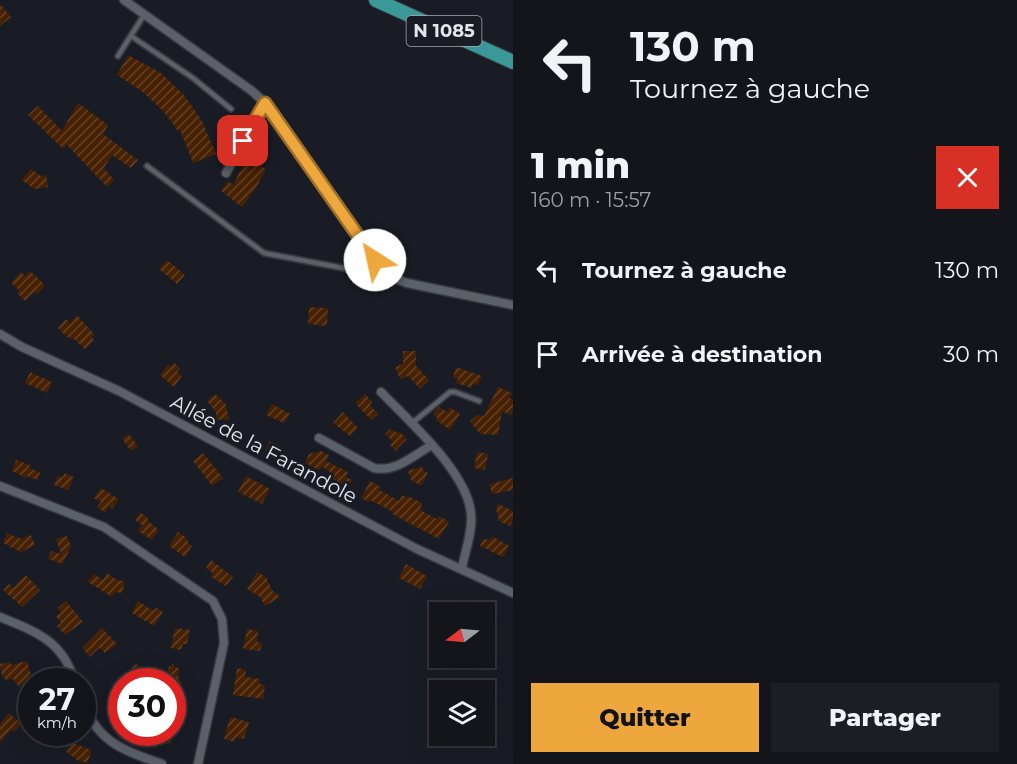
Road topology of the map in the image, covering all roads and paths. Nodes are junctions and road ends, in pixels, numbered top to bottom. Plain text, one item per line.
1 (124, 0) edge
2 (376, 0) edge
3 (144, 15) junction
4 (131, 36) junction
5 (118, 56) dead end
6 (513, 62) edge
7 (265, 103) junction
8 (231, 109) dead end
9 (147, 166) dead end
10 (226, 173) dead end
11 (385, 272) junction
12 (513, 304) edge
13 (0, 334) edge
14 (381, 392) dead end
15 (479, 400) dead end
16 (411, 424) junction
17 (319, 438) dead end
18 (432, 445) junction
19 (0, 486) edge
20 (462, 568) junction
21 (513, 593) edge
22 (0, 617) edge
23 (69, 668) edge
24 (96, 727) edge
25 (162, 764) edge
26 (198, 764) edge

1 - 3 street
2 - 6 main road, N 1085
3 - 4 lane
3 - 7 street
4 - 5 lane
4 - 8 lane
7 - 10 street
7 - 11 street
9 - 11 lane
11 - 12 street
13 - 20 street, Allée de la Farandole
14 - 16 street
15 - 16 lane
16 - 18 street
17 - 18 street
18 - 20 street
19 - 26 street
20 - 21 street, Allée de la Farandole
22 - 23 street
24 - 25 street

